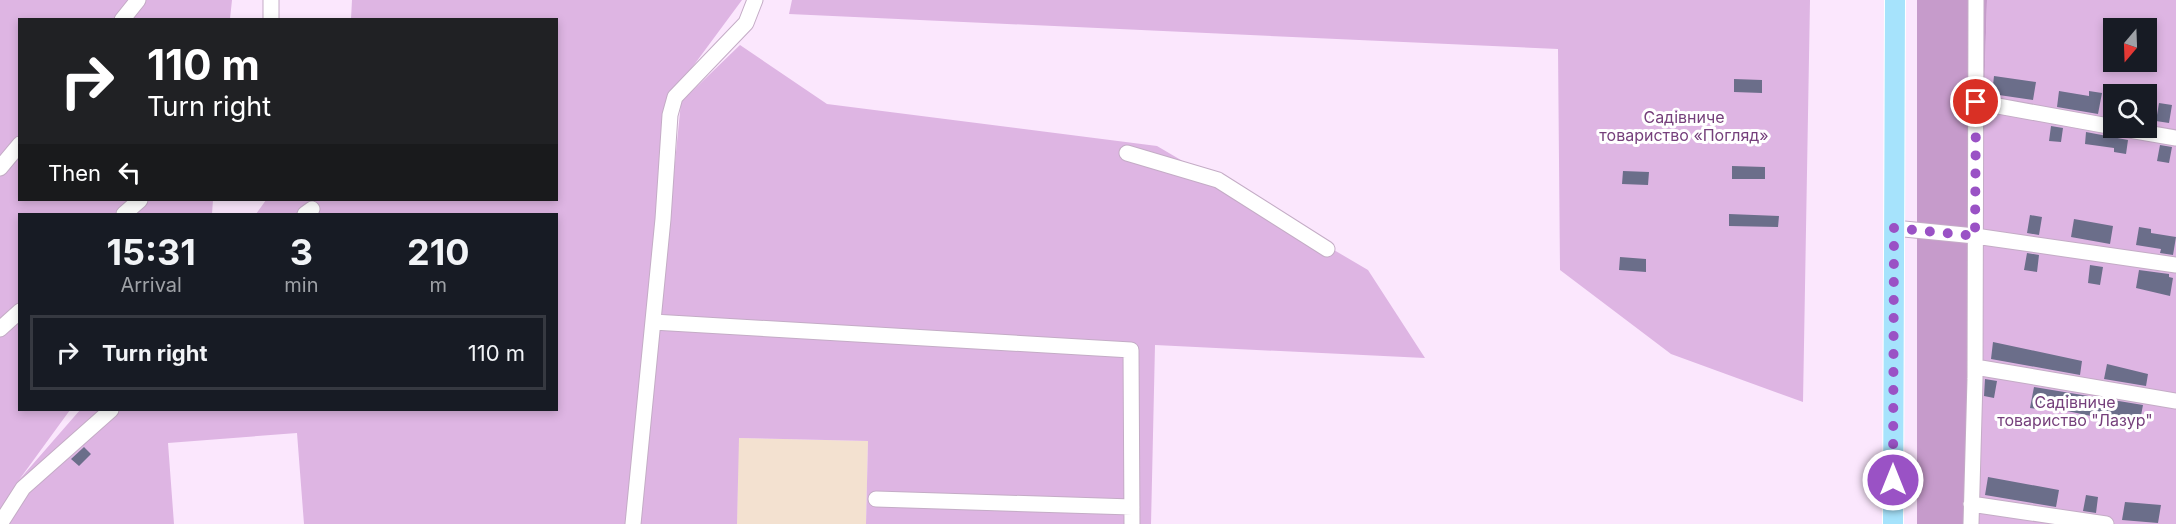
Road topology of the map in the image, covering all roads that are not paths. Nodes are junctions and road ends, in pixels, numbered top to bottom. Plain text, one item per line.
1 (138, 0) edge
2 (272, 0) edge
3 (755, 0) edge
4 (1895, 0) edge
5 (1976, 0) edge
6 (124, 18) edge
7 (271, 18) edge
8 (1976, 102) junction
9 (2103, 125) edge
10 (2157, 135) edge
11 (2176, 138) edge
12 (18, 146) edge
13 (1127, 153) dead end
14 (0, 168) edge
15 (139, 201) edge
16 (125, 213) edge
17 (1894, 228) junction
18 (1975, 236) junction
19 (1327, 249) dead end
20 (2176, 265) edge
21 (18, 313) edge
22 (653, 322) junction
23 (0, 329) edge
24 (1975, 367) junction
25 (2176, 401) edge
26 (110, 411) edge
27 (876, 499) dead end
28 (1971, 504) junction
29 (1132, 507) junction
30 (0, 524) edge
31 (633, 524) edge
32 (1132, 524) edge
33 (1893, 524) edge
34 (1971, 524) edge
35 (2106, 524) edge

1 - 6 street
2 - 7 street
3 - 22 street
4 - 17 main road
5 - 8 street
8 - 9 street
8 - 18 street
10 - 11 street
12 - 14 street
13 - 19 street
15 - 16 street
17 - 18 street
17 - 33 main road
18 - 20 street
18 - 24 street
21 - 23 street
22 - 29 street
22 - 31 street
24 - 25 street
24 - 28 street
26 - 30 street
27 - 29 street
28 - 34 street
28 - 35 street
29 - 32 street

